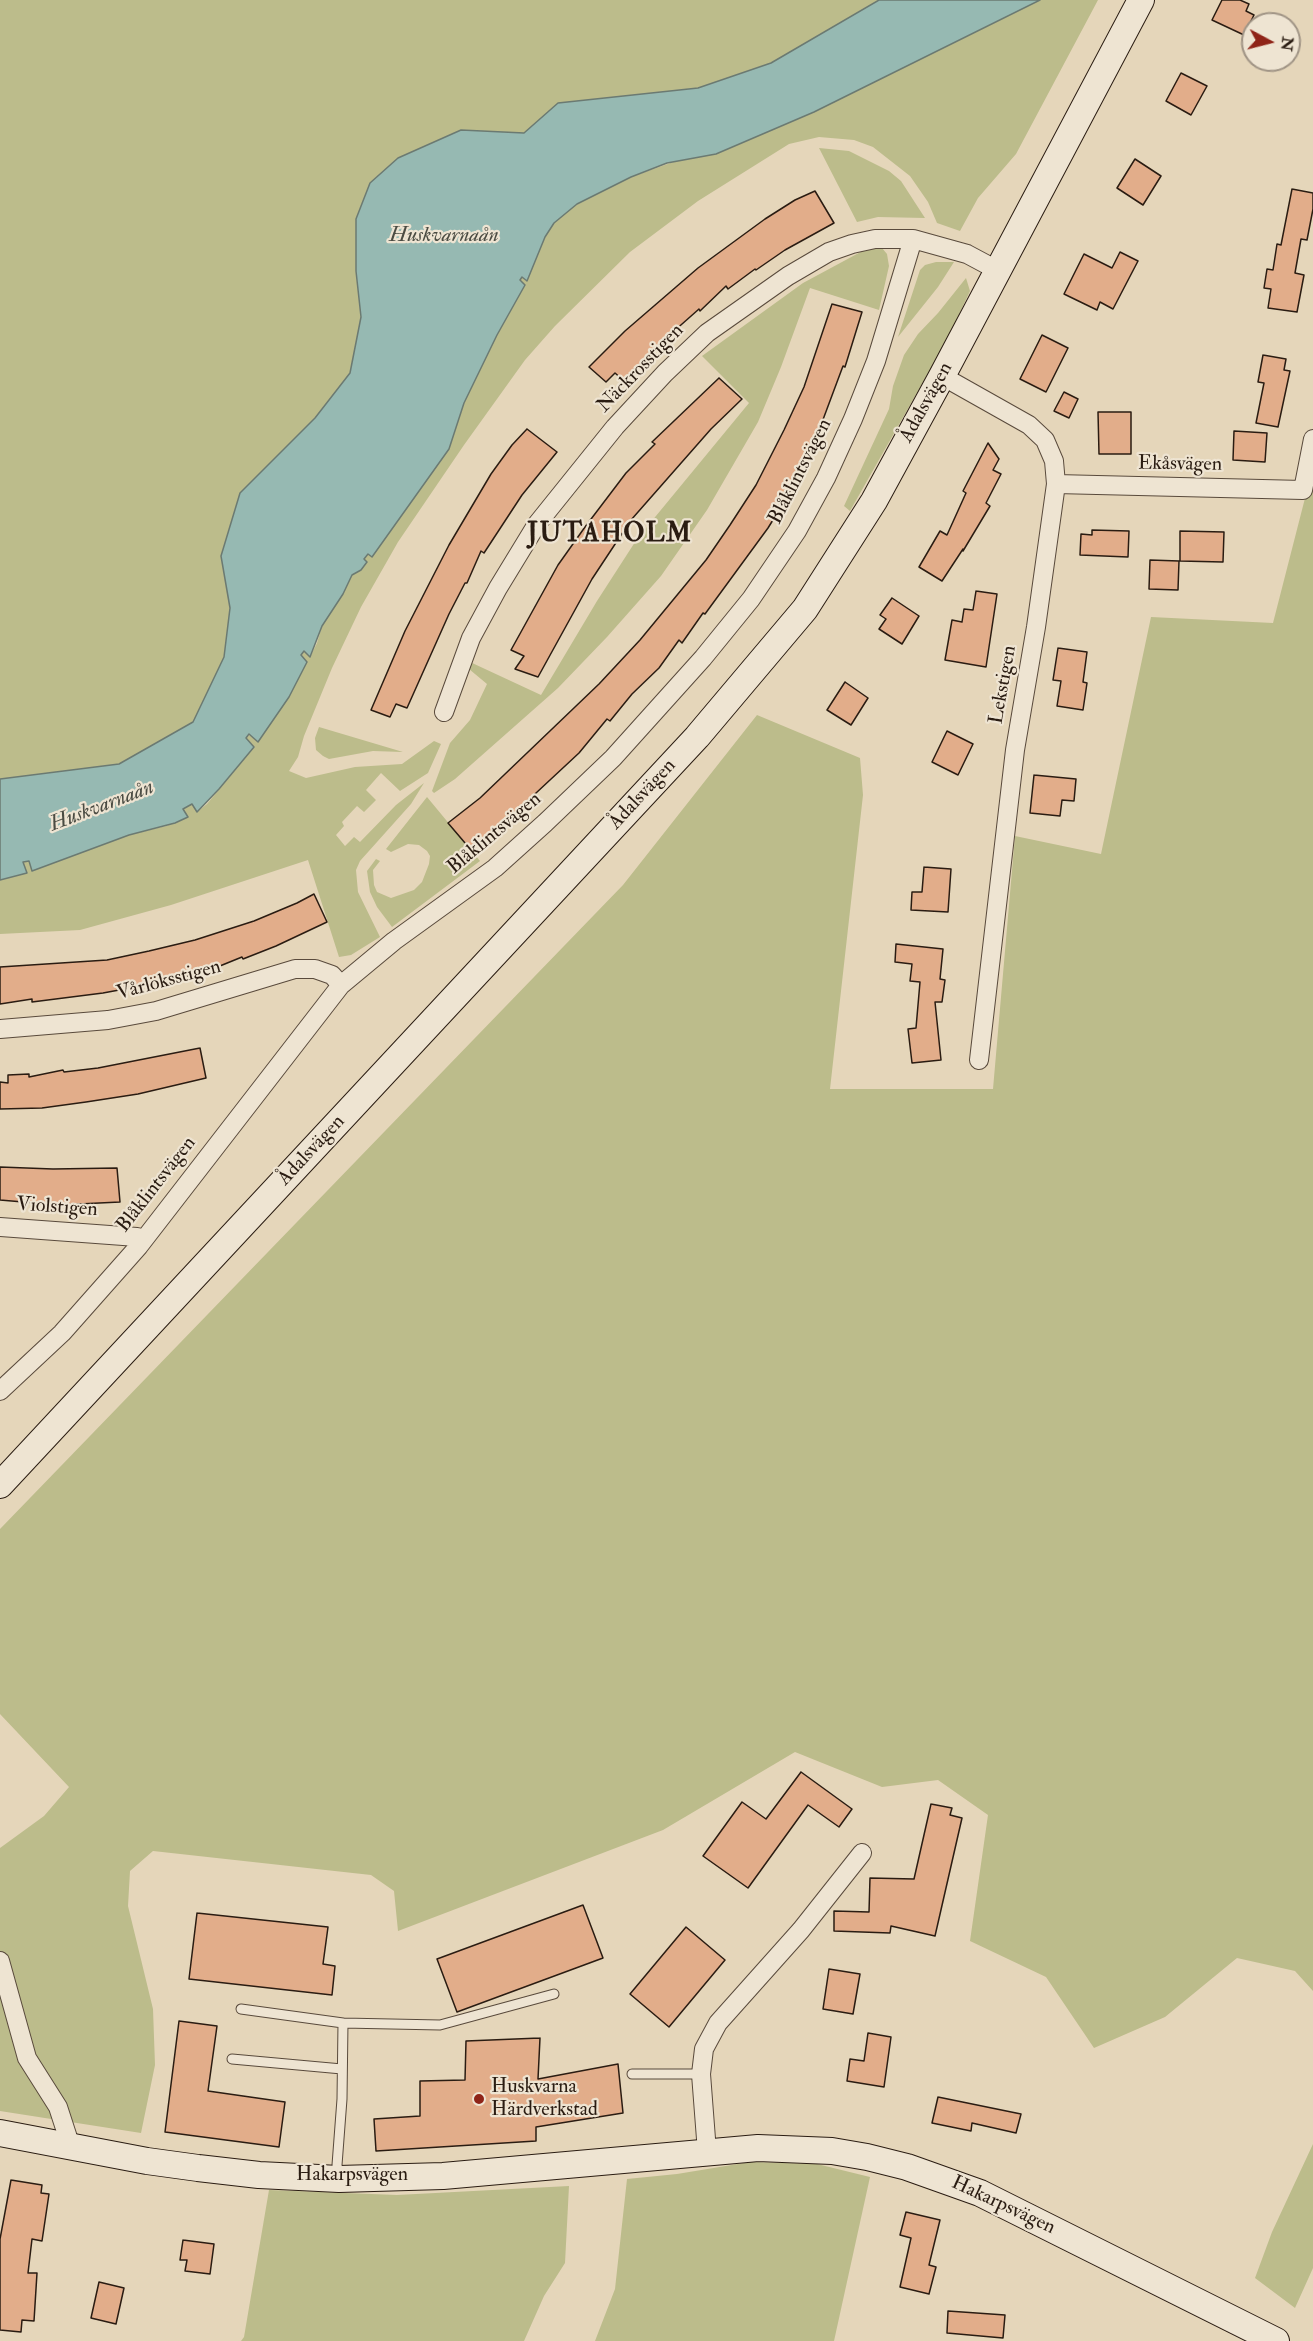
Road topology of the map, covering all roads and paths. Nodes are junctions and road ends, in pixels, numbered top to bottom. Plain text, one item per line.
1 (1141, 0) edge
2 (913, 239) junction
3 (997, 270) junction
4 (942, 376) junction
5 (1313, 439) edge
6 (1056, 484) junction
7 (444, 712) dead end
8 (341, 985) junction
9 (0, 1029) edge
10 (979, 1060) dead end
11 (0, 1227) edge
12 (139, 1246) junction
13 (0, 1391) edge
14 (0, 1485) edge
15 (862, 1853) dead end
16 (0, 1960) edge
17 (554, 1994) dead end
18 (241, 2009) dead end
19 (343, 2023) junction
20 (232, 2060) dead end
21 (342, 2069) junction
22 (632, 2074) dead end
23 (700, 2074) junction
24 (0, 2133) edge
25 (71, 2147) junction
26 (707, 2152) junction
27 (339, 2179) junction
28 (1276, 2341) edge

1 - 3 main road, Ådalsvägen
2 - 3 street, Näckrosstigen
2 - 7 street, Näckrosstigen
2 - 8 street, Blåklintsvägen
3 - 4 main road, Ådalsvägen
4 - 6 street, Lekstigen
4 - 14 main road, Ådalsvägen
5 - 6 street, Ekåsvägen
6 - 10 street, Lekstigen
8 - 9 street, Vårlöksstigen
8 - 12 street, Blåklintsvägen
11 - 12 street, Violstigen
12 - 13 street, Blåklintsvägen
15 - 23 street
16 - 25 street
17 - 19 lane
18 - 19 lane
19 - 21 lane
20 - 21 lane
21 - 27 lane
22 - 23 lane
23 - 26 street
24 - 25 main road, Hakarpsvägen
25 - 27 main road, Hakarpsvägen
26 - 27 main road, Hakarpsvägen
26 - 28 main road, Hakarpsvägen

